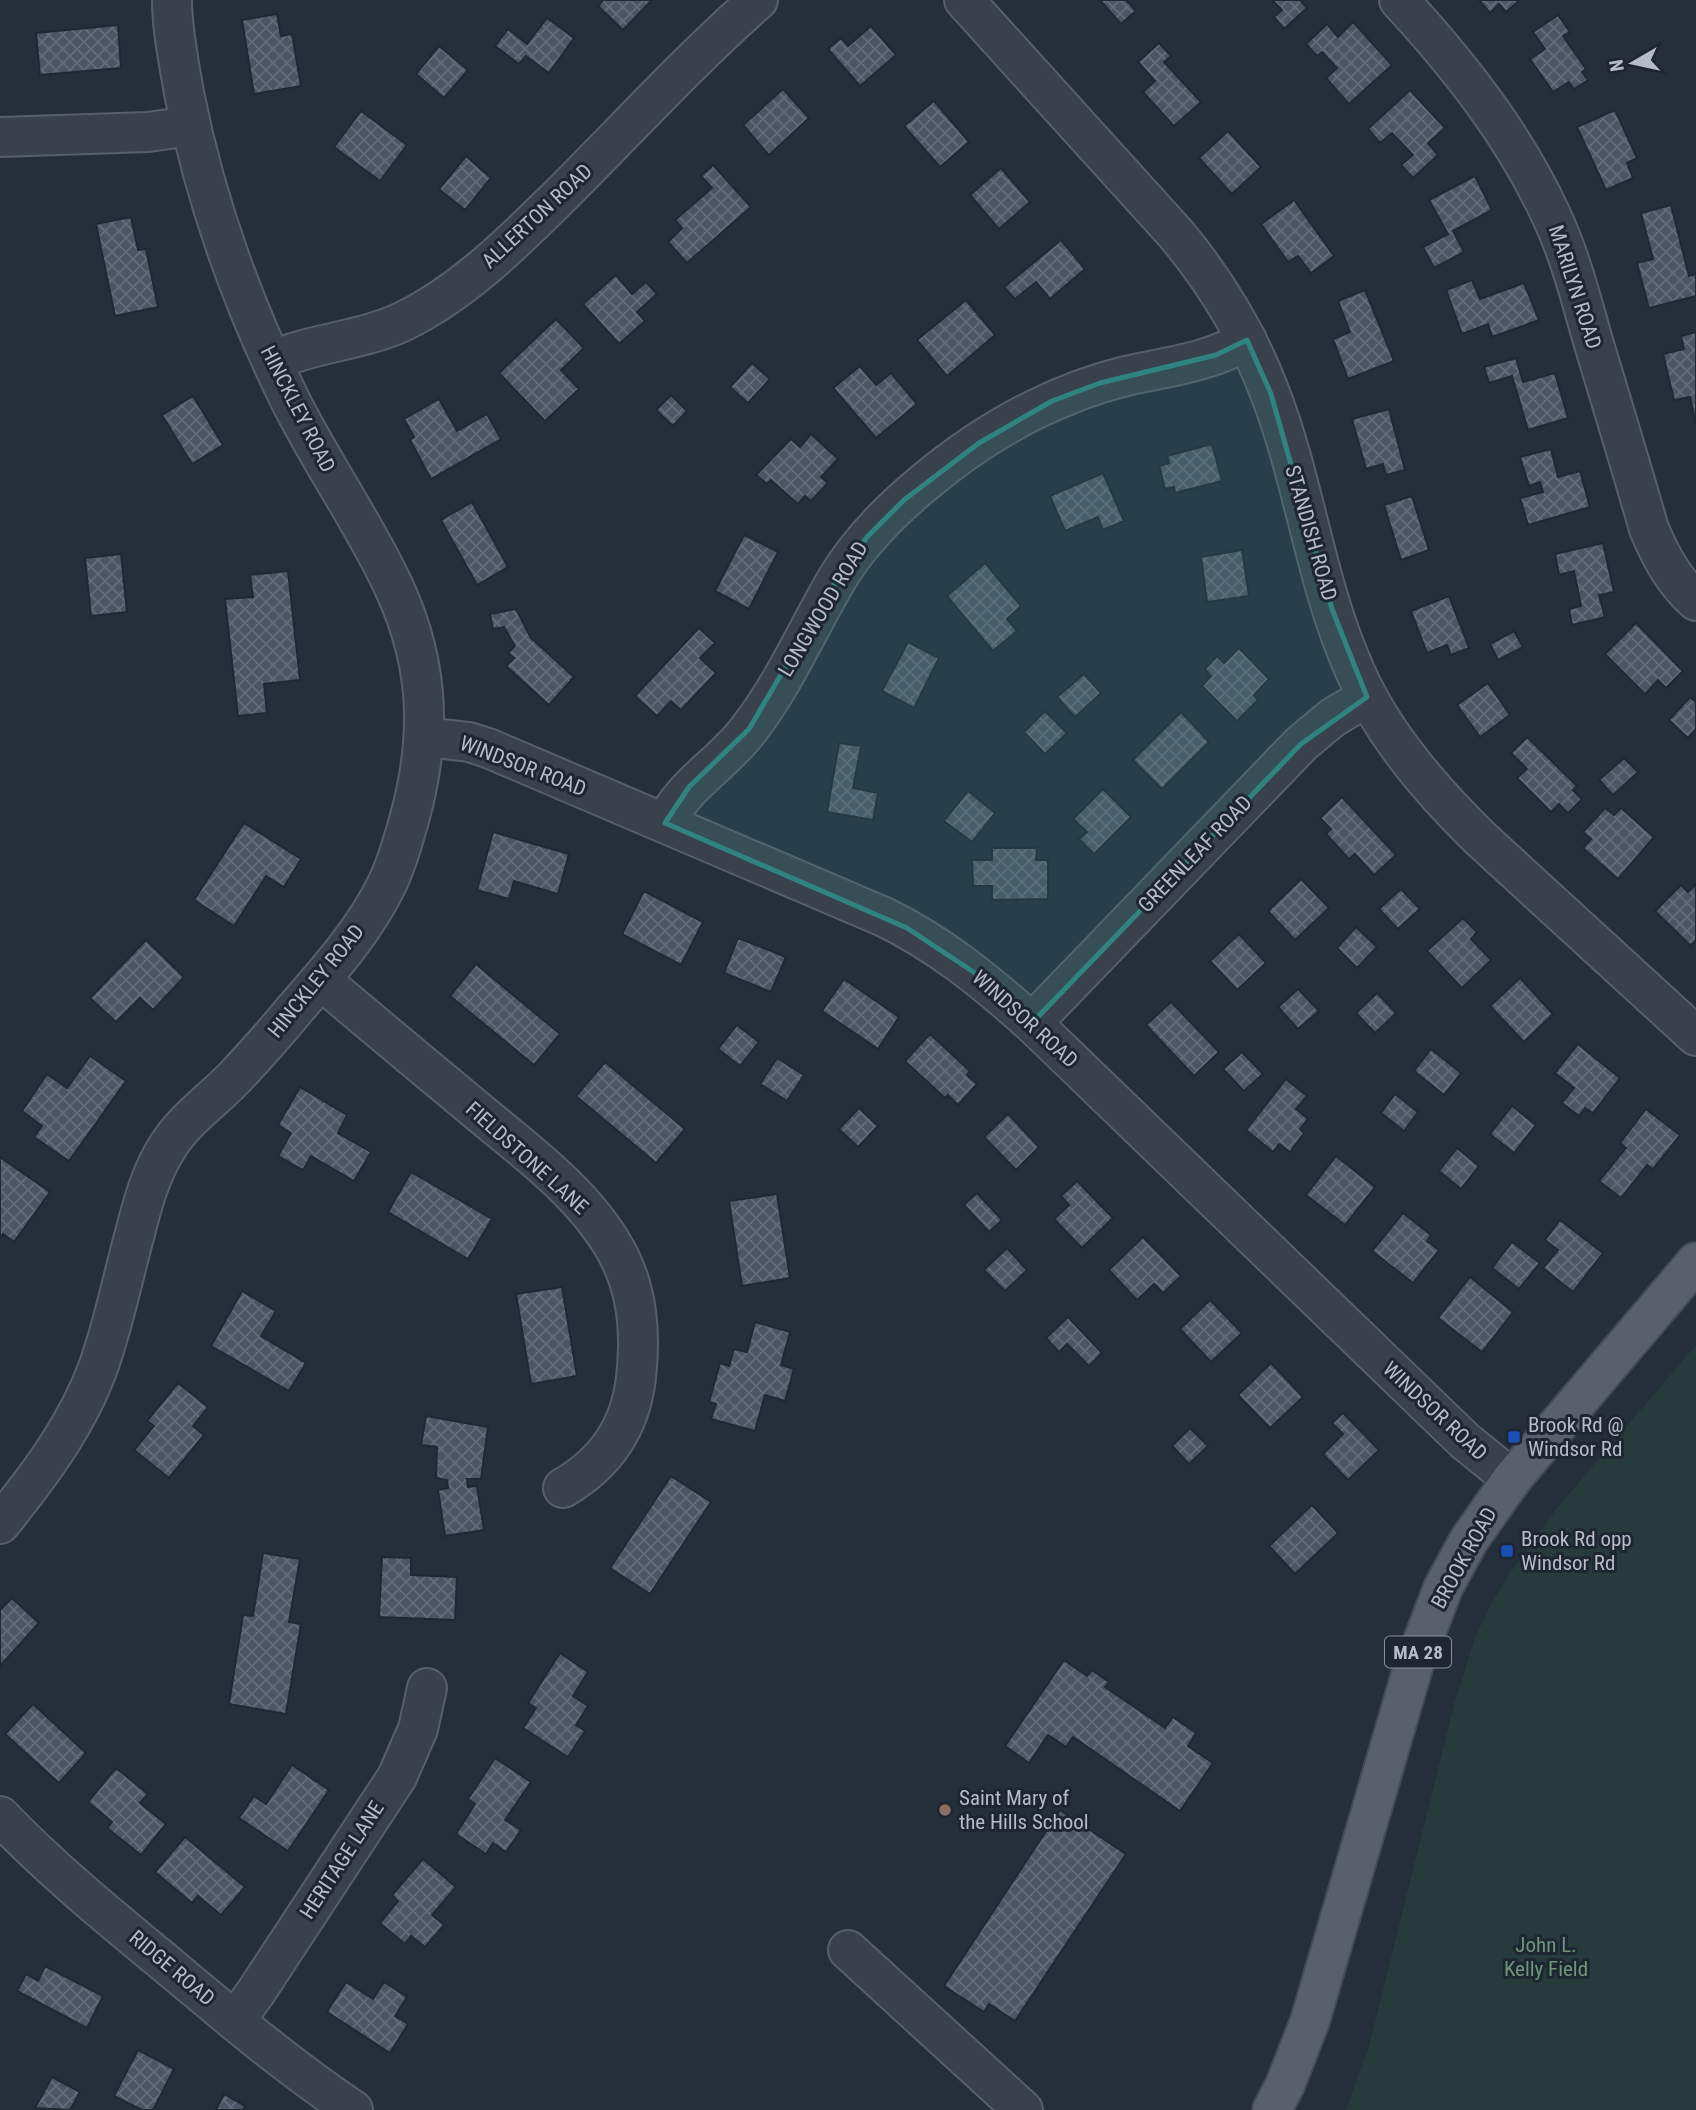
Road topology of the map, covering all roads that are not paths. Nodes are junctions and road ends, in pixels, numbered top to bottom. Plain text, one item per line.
1 (172, 0) edge
2 (758, 0) edge
3 (964, 0) edge
4 (1399, 0) edge
5 (191, 126) junction
6 (0, 136) edge
7 (1247, 340) junction
8 (272, 361) junction
9 (1696, 601) edge
10 (1367, 698) junction
11 (426, 737) junction
12 (665, 823) junction
13 (321, 980) junction
14 (1032, 1023) junction
15 (1696, 1036) edge
16 (1696, 1262) edge
17 (1512, 1479) junction
18 (563, 1488) dead end
19 (0, 1524) edge
20 (427, 1688) dead end
21 (0, 1816) edge
22 (848, 1950) dead end
23 (234, 2021) junction
24 (353, 2110) edge
25 (1023, 2110) edge
26 (1272, 2110) edge

1 - 5 street, HINCKLEY ROAD
2 - 8 street, ALLERTON ROAD
3 - 7 street, STANDISH ROAD
4 - 9 street, MARILYN ROAD
5 - 6 street
5 - 8 street, HINCKLEY ROAD
7 - 10 street, STANDISH ROAD
7 - 12 street, LONGWOOD ROAD
8 - 11 street, HINCKLEY ROAD
10 - 14 street, GREENLEAF ROAD
10 - 15 street, STANDISH ROAD
11 - 12 street, WINDSOR ROAD
11 - 13 street, HINCKLEY ROAD
12 - 14 street, WINDSOR ROAD
13 - 18 street, FIELDSTONE LANE
13 - 19 street, HINCKLEY ROAD
14 - 17 street, WINDSOR ROAD
16 - 17 main road, BROOK ROAD / MA 28
17 - 26 main road, BROOK ROAD / MA 28
20 - 23 street, HERITAGE LANE
21 - 23 street, RIDGE ROAD
22 - 25 street
23 - 24 street, RIDGE ROAD

